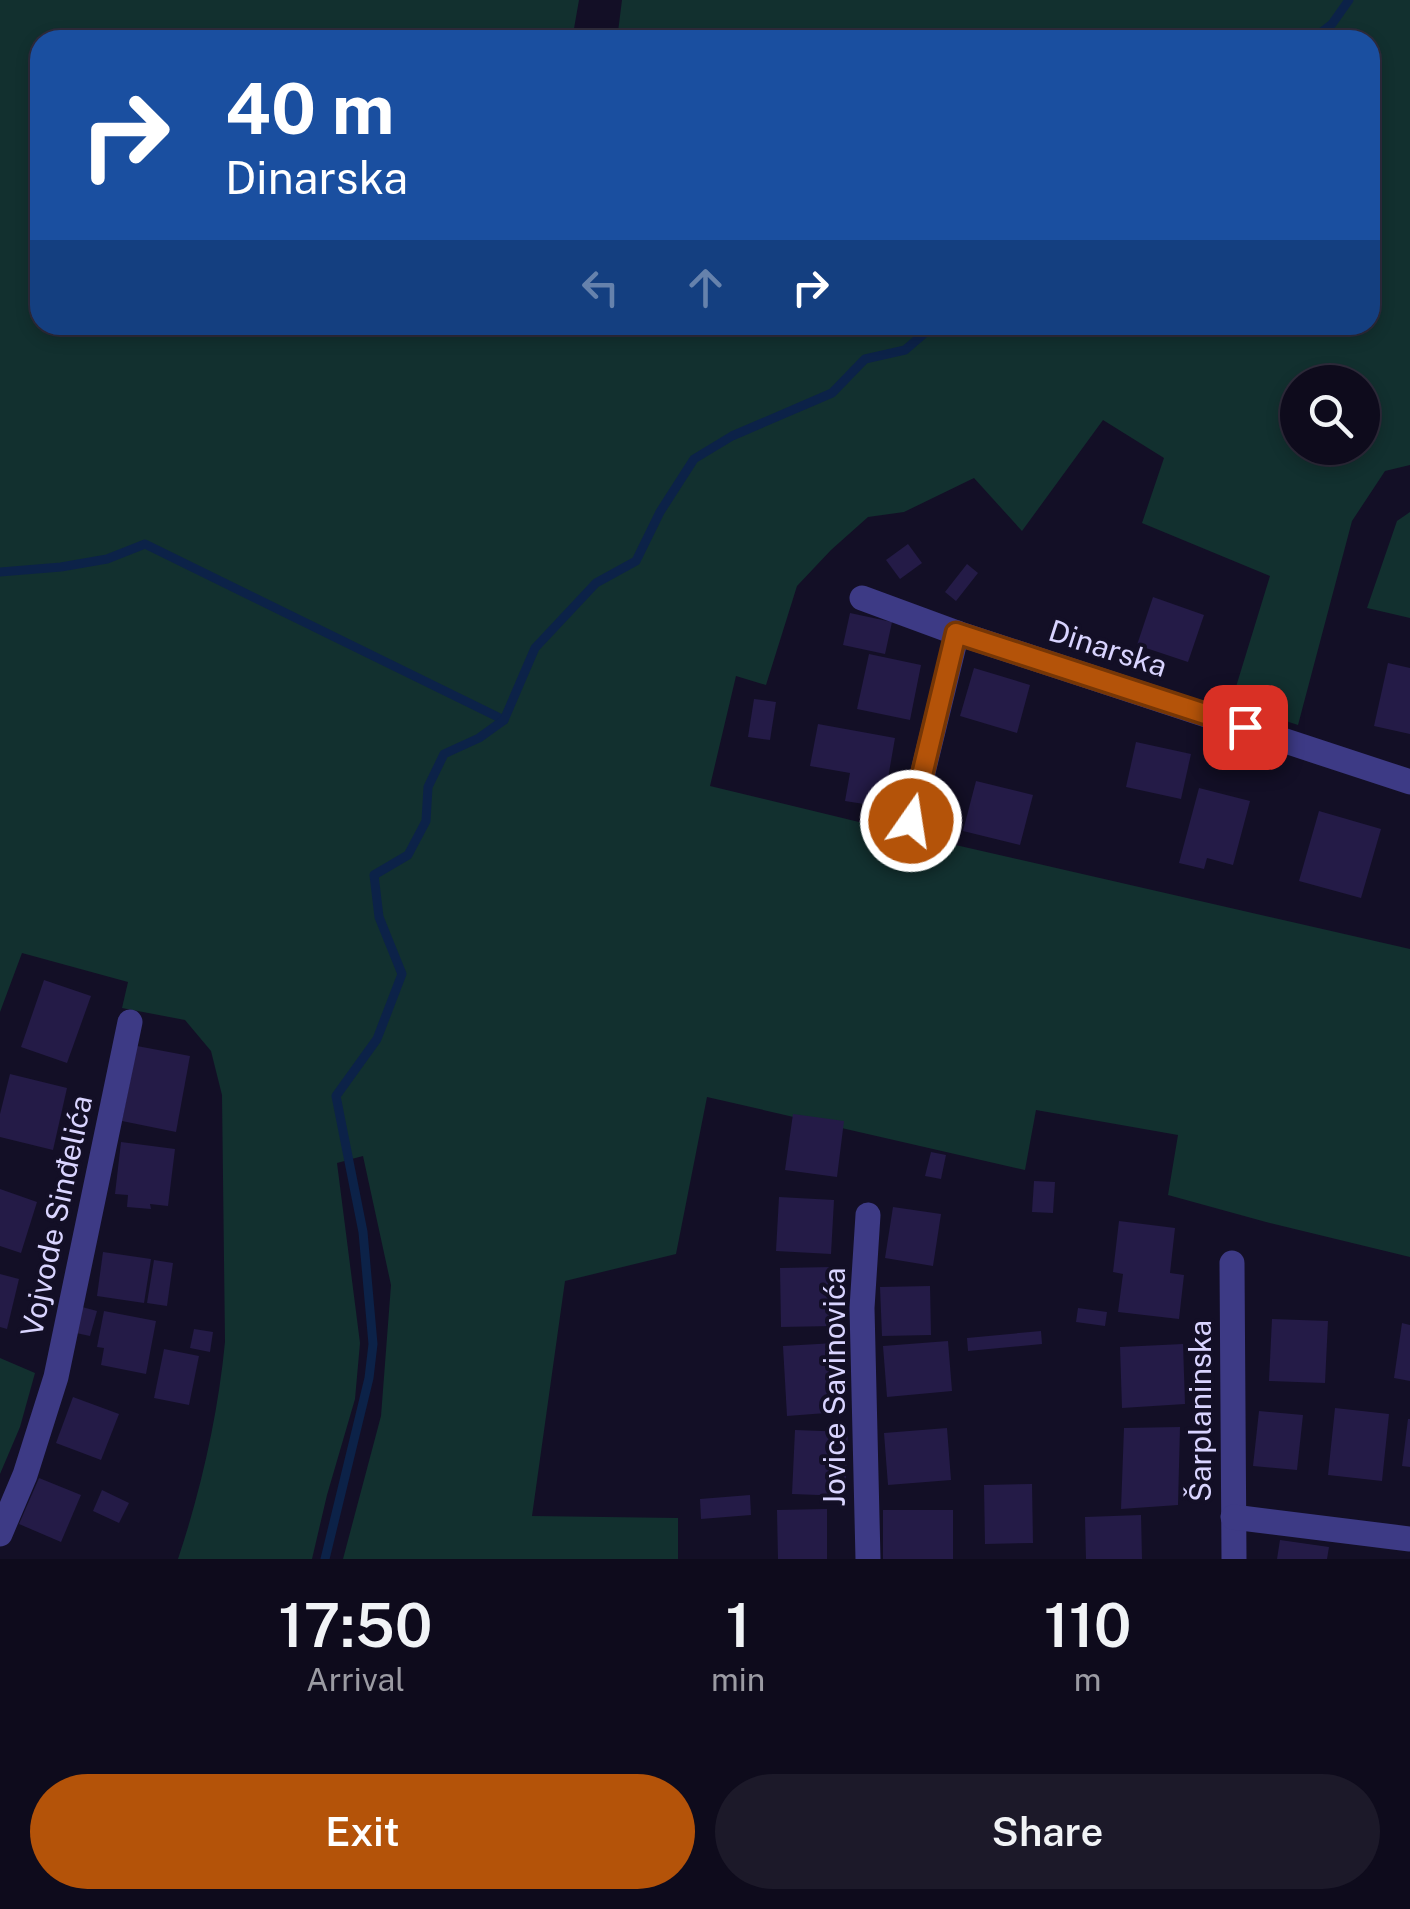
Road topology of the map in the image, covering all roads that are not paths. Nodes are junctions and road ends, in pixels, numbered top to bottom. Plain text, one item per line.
1 (862, 598) dead end
2 (956, 633) junction
3 (1410, 782) edge
4 (911, 821) dead end
5 (130, 1022) dead end
6 (868, 1215) dead end
7 (1232, 1263) dead end
8 (1234, 1517) junction
9 (0, 1534) edge
10 (1410, 1539) edge
11 (868, 1559) edge
12 (1234, 1559) edge

1 - 2 street, Dinarska
2 - 3 street, Dinarska
2 - 4 street
5 - 9 street, Vojvode Sinđelića
6 - 11 street, Jovice Savinovića
7 - 8 street, Šarplaninska
8 - 10 street
8 - 12 street, Šarplaninska

